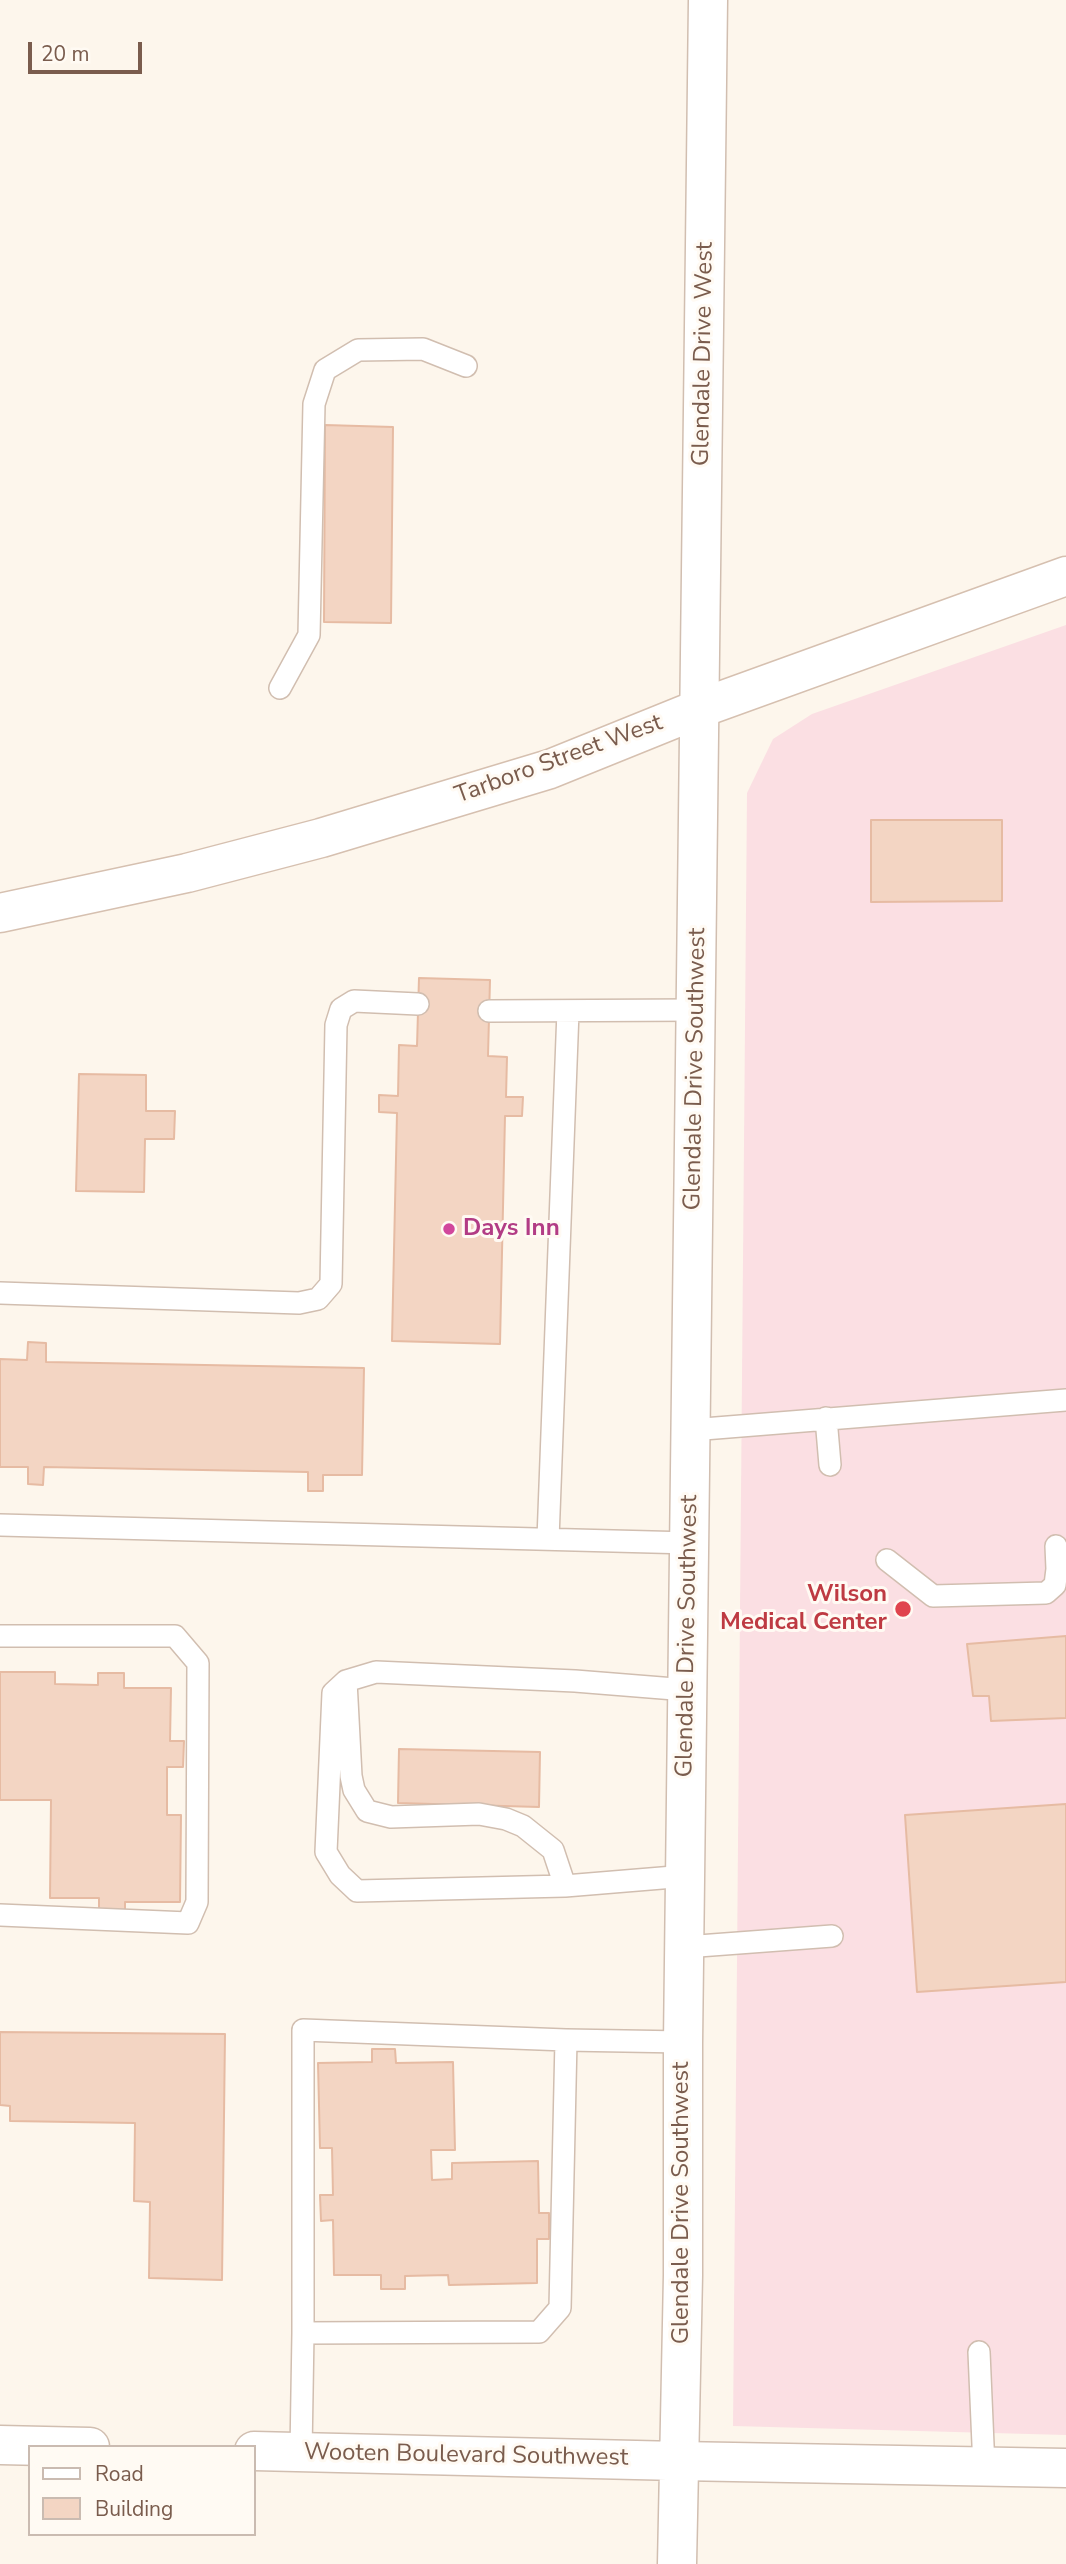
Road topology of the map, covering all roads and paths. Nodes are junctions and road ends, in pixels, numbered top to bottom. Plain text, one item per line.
1 (708, 0) edge
2 (466, 366) dead end
3 (1066, 576) edge
4 (280, 688) dead end
5 (701, 708) junction
6 (0, 913) edge
7 (418, 1004) dead end
8 (697, 1010) junction
9 (489, 1011) dead end
10 (568, 1011) junction
11 (0, 1293) edge
12 (1066, 1400) edge
13 (826, 1418) junction
14 (691, 1430) junction
15 (830, 1465) dead end
16 (0, 1525) edge
17 (548, 1539) junction
18 (690, 1543) junction
19 (1056, 1546) dead end
20 (887, 1560) dead end
21 (0, 1636) edge
22 (346, 1681) junction
23 (687, 1690) junction
24 (686, 1876) junction
25 (565, 1886) junction
26 (0, 1915) edge
27 (832, 1936) dead end
28 (685, 1947) junction
29 (566, 2040) junction
30 (683, 2042) junction
31 (303, 2333) junction
32 (979, 2352) dead end
33 (0, 2445) edge
34 (28, 2446) edge
35 (256, 2451) edge
36 (301, 2452) junction
37 (678, 2461) junction
38 (984, 2468) junction
39 (1066, 2468) edge
40 (677, 2564) edge

1 - 5 street, Glendale Drive West
2 - 4 lane
3 - 5 street, Tarboro Street West
5 - 6 street, Tarboro Street West
5 - 8 street, Glendale Drive Southwest
7 - 11 lane
8 - 10 lane
8 - 14 street, Glendale Drive Southwest
9 - 10 lane
10 - 17 lane
12 - 13 lane
13 - 14 lane
13 - 15 lane
14 - 18 street, Glendale Drive Southwest
16 - 17 lane
17 - 18 lane
18 - 23 street, Glendale Drive Southwest
19 - 20 lane
21 - 26 lane
22 - 23 lane
22 - 25 lane
22 - 25 lane
23 - 24 street, Glendale Drive Southwest
24 - 25 lane
24 - 28 street, Glendale Drive Southwest
27 - 28 lane
28 - 30 street, Glendale Drive Southwest
29 - 30 lane
29 - 31 lane
29 - 31 lane
30 - 37 street, Glendale Drive Southwest
31 - 36 lane
32 - 38 lane
33 - 34 street
35 - 36 street, Wooten Boulevard Southwest
36 - 37 street, Wooten Boulevard Southwest
37 - 38 street, Wooten Boulevard Southwest
37 - 40 street, Glendale Drive Southwest
38 - 39 street, Wooten Boulevard Southwest

